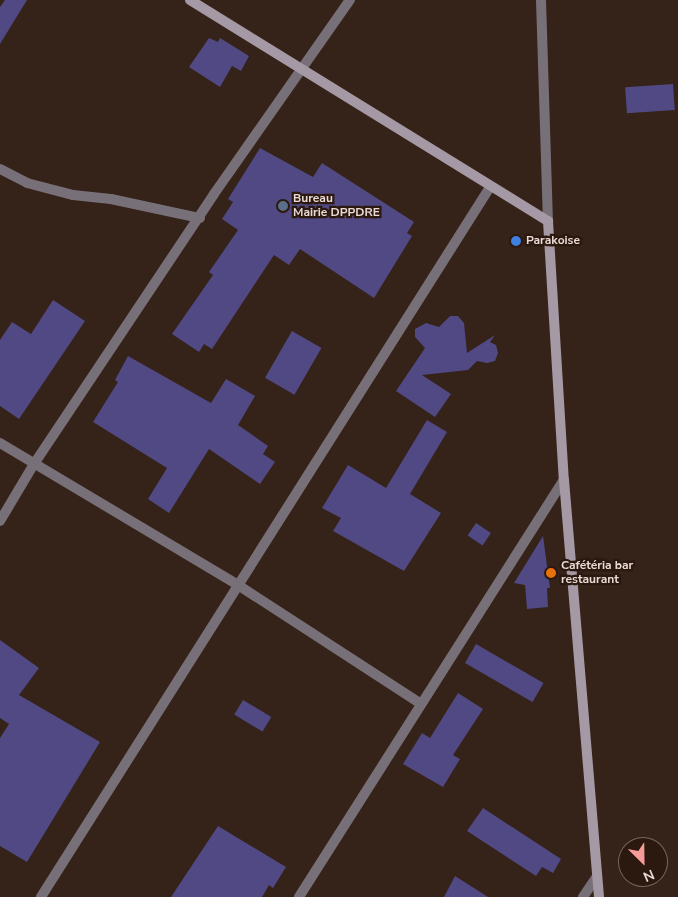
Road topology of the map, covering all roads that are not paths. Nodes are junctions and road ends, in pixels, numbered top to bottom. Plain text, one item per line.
1 (190, 0) edge
2 (350, 0) edge
3 (542, 0) edge
4 (302, 72) junction
5 (0, 169) edge
6 (490, 187) junction
7 (200, 218) junction
8 (548, 221) junction
9 (0, 443) edge
10 (34, 464) junction
11 (564, 480) junction
12 (0, 521) edge
13 (238, 586) junction
14 (422, 704) junction
15 (597, 876) junction
16 (41, 897) edge
17 (299, 897) edge
18 (583, 897) edge
19 (599, 897) edge

1 - 4 street
2 - 4 street
3 - 8 street
4 - 6 street
4 - 7 street
5 - 7 street
6 - 8 street
6 - 13 street
7 - 10 street
8 - 11 street
9 - 10 street
10 - 12 street
10 - 13 street
11 - 14 street
11 - 15 street
13 - 14 street
13 - 16 street
14 - 17 street
15 - 18 street
15 - 19 street

